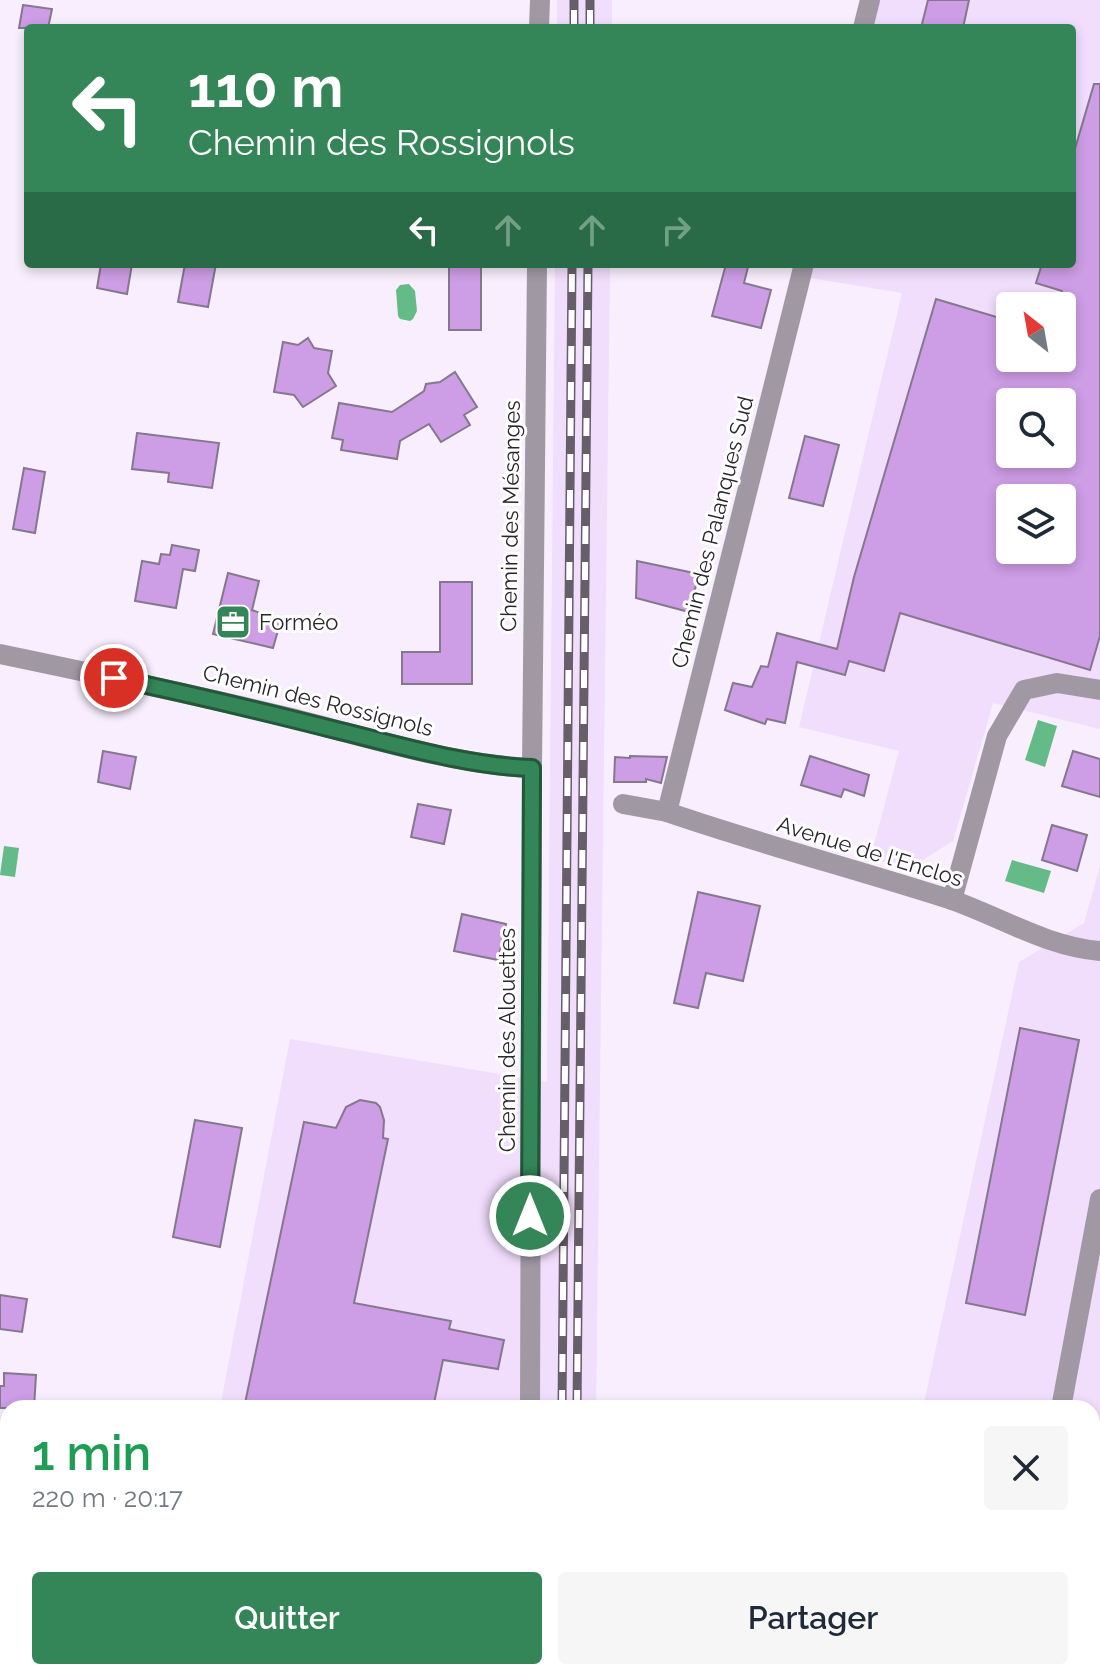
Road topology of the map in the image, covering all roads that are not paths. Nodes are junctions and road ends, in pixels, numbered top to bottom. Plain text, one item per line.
1 (540, 0) edge
2 (870, 0) edge
3 (539, 24) edge
4 (864, 24) edge
5 (537, 268) edge
6 (803, 268) edge
7 (0, 654) edge
8 (1100, 690) edge
9 (532, 768) junction
10 (623, 804) dead end
11 (667, 812) junction
12 (952, 900) junction
13 (1100, 951) edge
14 (1100, 1199) edge
15 (530, 1400) edge
16 (1062, 1400) edge

1 - 3 street
2 - 4 street
5 - 9 street, Chemin des Mésanges
6 - 11 street, Chemin des Palanques Sud
7 - 9 street, Chemin des Rossignols
8 - 12 street
9 - 15 street, Chemin des Alouettes
10 - 11 street, Avenue de l'Enclos
11 - 12 street, Avenue de l'Enclos
12 - 13 street, Avenue de l'Enclos
14 - 16 street

